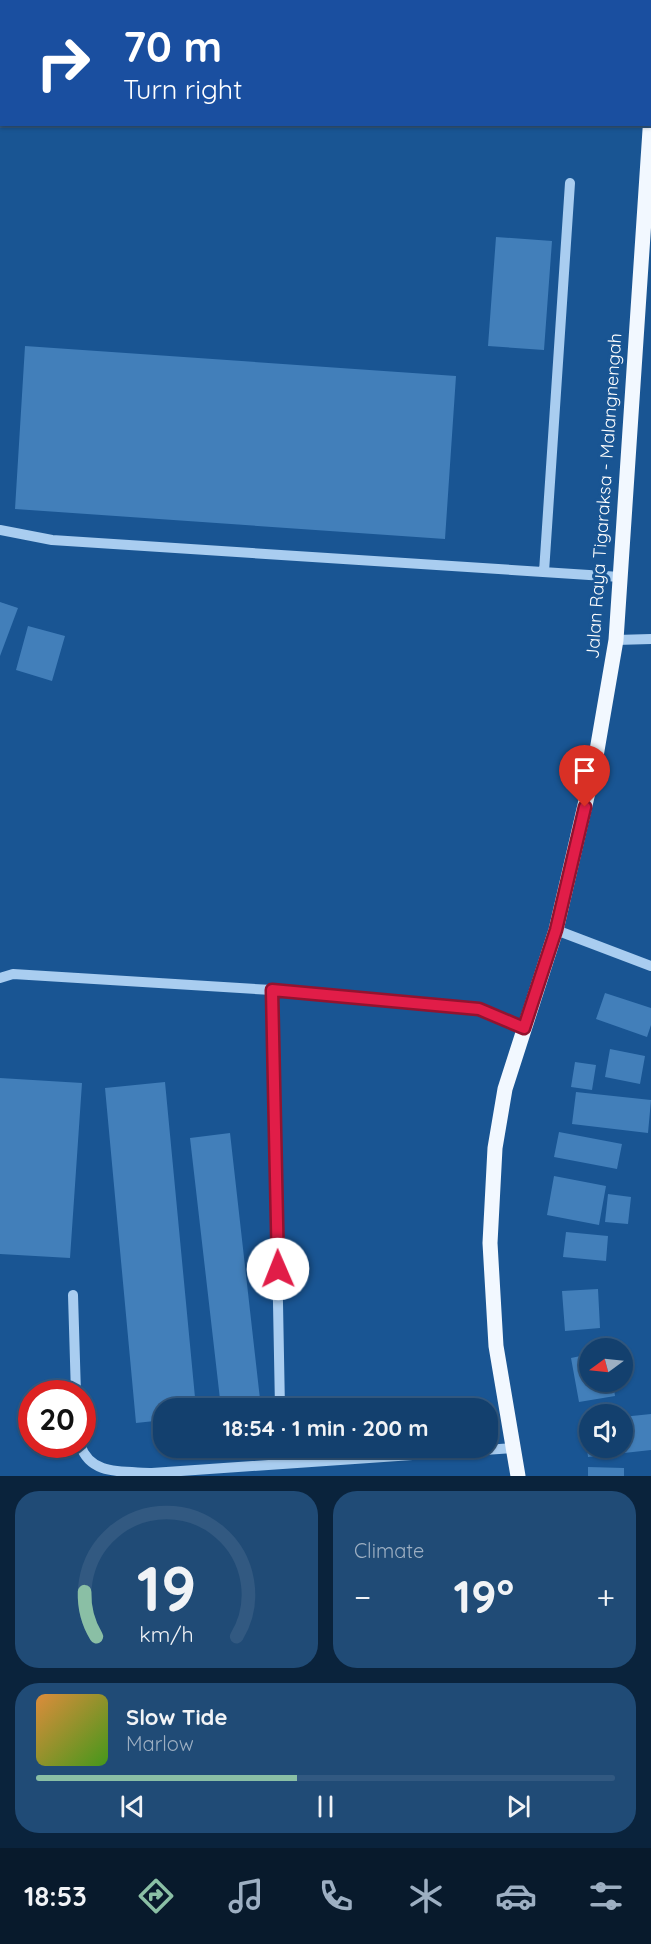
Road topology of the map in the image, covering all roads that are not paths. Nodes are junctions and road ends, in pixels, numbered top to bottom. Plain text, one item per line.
1 (650, 126) edge
2 (570, 183) dead end
3 (0, 530) edge
4 (544, 572) junction
5 (620, 577) junction
6 (616, 640) junction
7 (650, 642) edge
8 (556, 930) junction
9 (651, 966) edge
10 (0, 978) edge
11 (272, 990) junction
12 (524, 1028) junction
13 (73, 1295) dead end
14 (76, 1380) edge
15 (280, 1398) edge
16 (512, 1448) junction
17 (84, 1458) edge
18 (282, 1458) edge
19 (282, 1464) junction
20 (518, 1476) edge

1 - 5 main road, Jalan Raya Tigaraksa - Malangnengah
2 - 4 lane
3 - 4 lane
4 - 5 lane
5 - 6 main road, Jalan Raya Tigaraksa - Malangnengah
6 - 7 lane
6 - 8 main road, Jalan Raya Tigaraksa - Malangnengah
8 - 9 lane
8 - 12 main road, Jalan Raya Tigaraksa - Malangnengah
10 - 11 lane
11 - 12 lane
11 - 15 lane
12 - 16 main road, Jalan Raya Tigaraksa - Malangnengah
13 - 14 lane
16 - 19 lane
16 - 20 main road, Jalan Raya Tigaraksa - Malangnengah
17 - 19 lane
18 - 19 lane

